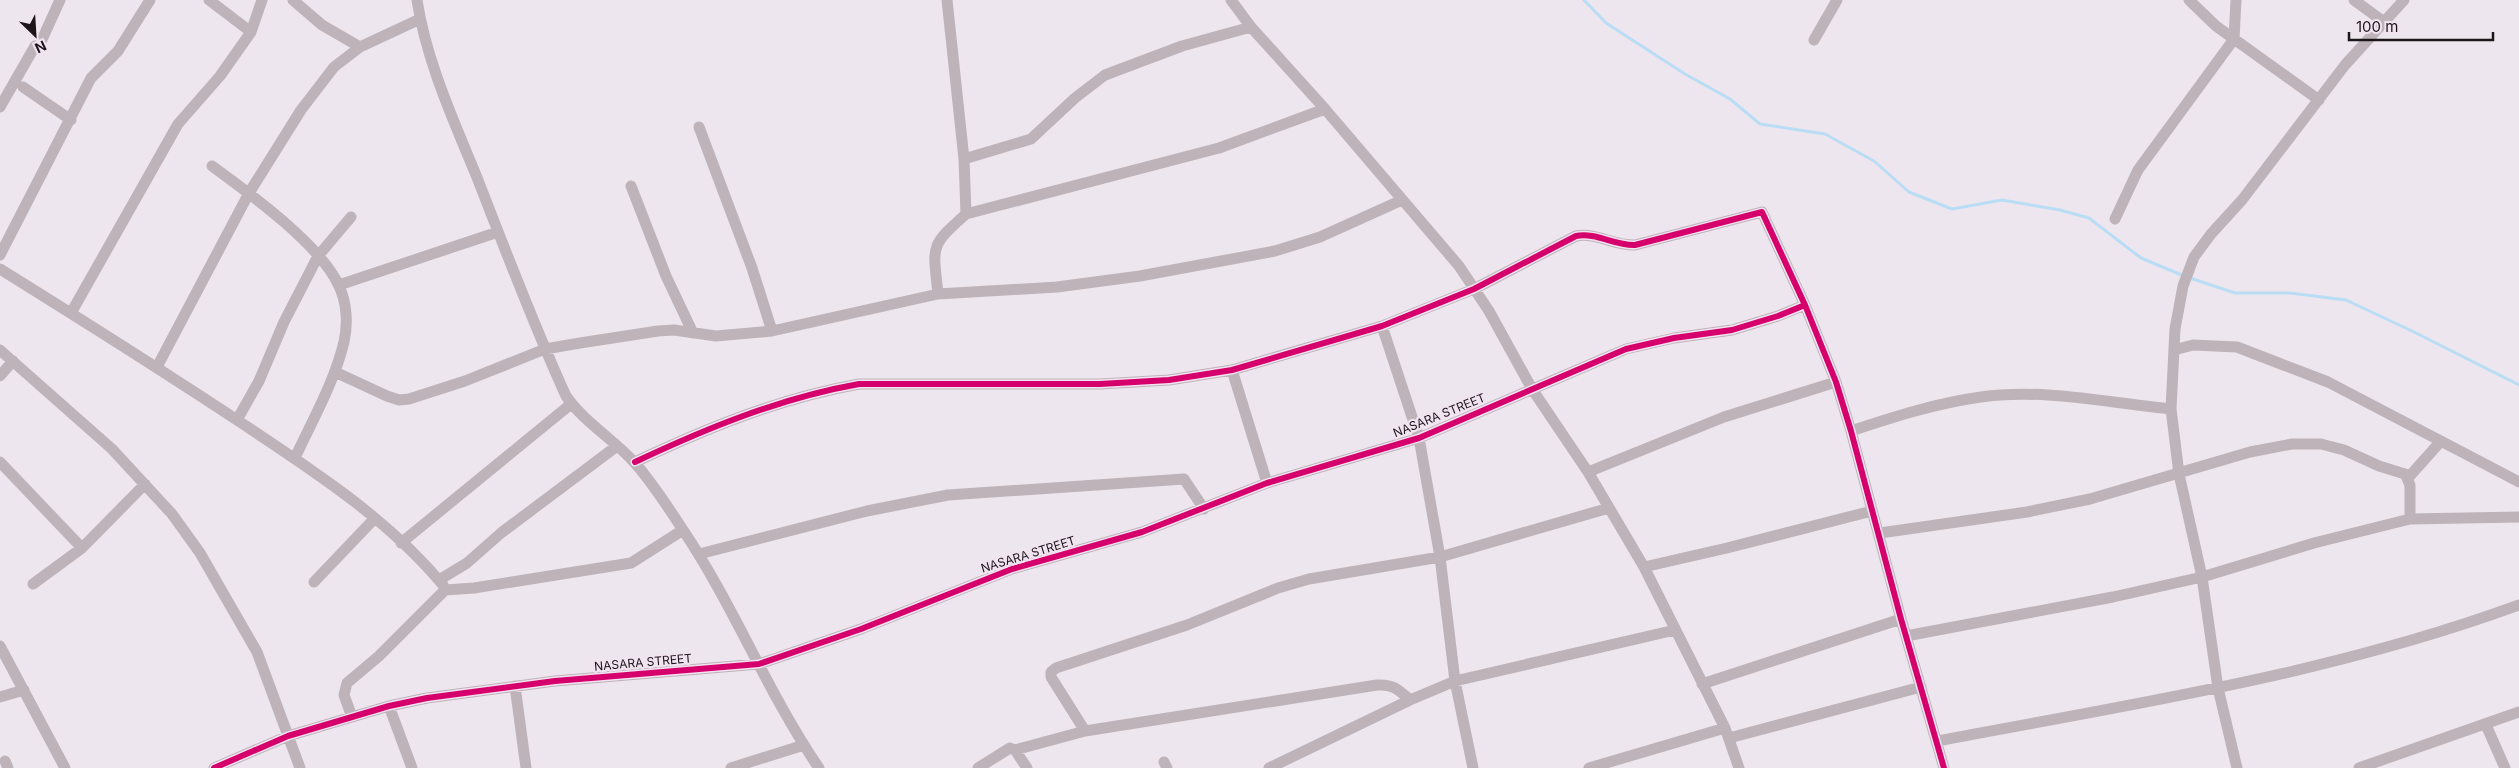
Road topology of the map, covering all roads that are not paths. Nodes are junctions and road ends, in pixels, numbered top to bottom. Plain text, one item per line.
1 (60, 0) edge
2 (150, 0) edge
3 (209, 0) edge
4 (262, 0) edge
5 (293, 0) edge
6 (417, 0) edge
7 (947, 0) edge
8 (1231, 0) edge
9 (1837, 0) edge
10 (2189, 0) edge
11 (2236, 0) edge
12 (2354, 0) edge
13 (2404, 0) edge
14 (420, 19) junction
15 (2384, 22) junction
16 (1251, 26) junction
17 (251, 32) junction
18 (2234, 39) junction
19 (1814, 40) dead end
20 (360, 47) junction
21 (23, 87) dead end
22 (2319, 100) junction
23 (0, 107) edge
24 (1325, 108) junction
25 (71, 120) junction
26 (699, 127) dead end
27 (964, 159) junction
28 (212, 166) dead end
29 (631, 186) dead end
30 (249, 193) junction
31 (1402, 200) junction
32 (966, 214) junction
33 (351, 217) dead end
34 (2115, 219) dead end
35 (498, 232) junction
36 (0, 255) edge
37 (318, 256) junction
38 (0, 270) edge
39 (339, 285) junction
40 (1474, 289) junction
41 (938, 294) junction
42 (1805, 305) junction
43 (71, 313) junction
44 (1382, 326) junction
45 (772, 331) junction
46 (693, 332) junction
47 (545, 349) junction
48 (0, 350) edge
49 (2174, 350) junction
50 (13, 362) junction
51 (157, 368) junction
52 (1232, 370) junction
53 (335, 372) junction
54 (0, 376) edge
55 (1836, 382) junction
56 (1532, 389) junction
57 (571, 404) junction
58 (2172, 409) junction
59 (237, 420) junction
60 (1851, 431) junction
61 (1419, 438) junction
62 (2441, 441) junction
63 (617, 446) junction
64 (295, 458) junction
65 (0, 462) edge
66 (635, 462) junction
67 (1588, 472) junction
68 (2179, 474) junction
69 (2408, 478) junction
70 (2519, 482) edge
71 (1267, 483) junction
72 (145, 484) junction
73 (1609, 508) junction
74 (1204, 509) junction
75 (1872, 511) junction
76 (2519, 517) edge
77 (374, 518) junction
78 (2410, 519) junction
79 (683, 530) junction
80 (1880, 534) junction
81 (401, 543) junction
82 (82, 548) junction
83 (699, 554) junction
84 (1440, 557) junction
85 (1644, 567) junction
86 (2202, 577) junction
87 (314, 582) dead end
88 (33, 584) dead end
89 (442, 585) junction
90 (2519, 605) edge
91 (1901, 619) junction
92 (1675, 630) junction
93 (1906, 636) junction
94 (0, 646) edge
95 (759, 664) junction
96 (1455, 681) junction
97 (1702, 684) junction
98 (515, 686) junction
99 (1921, 687) junction
100 (2218, 688) junction
101 (24, 690) junction
102 (0, 697) edge
103 (1410, 700) junction
104 (389, 706) junction
105 (2519, 712) edge
106 (352, 717) junction
107 (2486, 725) junction
108 (1085, 731) junction
109 (1727, 733) junction
110 (288, 736) junction
111 (1937, 741) junction
112 (804, 744) junction
113 (1015, 750) junction
114 (65, 768) edge
115 (214, 768) edge
116 (300, 768) edge
117 (412, 768) edge
118 (526, 768) edge
119 (731, 768) edge
120 (818, 768) edge
121 (978, 768) edge
122 (1026, 768) edge
123 (1270, 768) edge
124 (1473, 768) edge
125 (1589, 768) edge
126 (1739, 768) edge
127 (1944, 768) edge
128 (2237, 768) edge
129 (2359, 768) edge
130 (2505, 768) edge

1 - 23 street
2 - 25 street
3 - 17 street
4 - 17 street
5 - 20 street
6 - 14 street
7 - 27 street
8 - 16 street
9 - 19 street
10 - 18 street
11 - 18 street
12 - 15 street
13 - 15 street
14 - 20 street
14 - 35 street
15 - 22 street
16 - 24 street
16 - 27 street
17 - 43 street
18 - 22 street
18 - 34 street
20 - 30 street
21 - 25 street
22 - 49 street
24 - 31 street
24 - 32 street
25 - 36 street
26 - 45 street
27 - 32 street
28 - 30 street
29 - 46 street
30 - 37 street
30 - 51 street
31 - 40 street
31 - 41 street
32 - 41 street
33 - 37 street
35 - 39 street
35 - 47 street
37 - 39 street
37 - 59 street
38 - 43 street
39 - 53 street
40 - 42 street
40 - 44 street
40 - 56 street
41 - 45 street
42 - 55 street
42 - 56 street, NASARA STREET
43 - 51 street
44 - 52 street
44 - 61 street
45 - 46 street
46 - 47 street
47 - 53 street
47 - 57 street
48 - 50 street
49 - 58 street
49 - 62 street
50 - 54 street
50 - 72 street
51 - 59 street
52 - 66 street
52 - 71 street
53 - 64 street
55 - 60 street
55 - 67 street
56 - 61 street, NASARA STREET
56 - 67 street
57 - 63 street
57 - 81 street
58 - 60 street
58 - 68 street
59 - 64 street
60 - 75 street
61 - 71 street, NASARA STREET
61 - 84 street
62 - 69 street
62 - 70 street
63 - 66 street
63 - 89 street
64 - 77 street
65 - 82 street
66 - 79 street
67 - 73 street
68 - 69 street
68 - 80 street
68 - 86 street
69 - 78 street
71 - 74 street, NASARA STREET
72 - 82 street
72 - 110 street
73 - 84 street
73 - 85 street
74 - 83 street
74 - 95 street, NASARA STREET
75 - 80 street
75 - 85 street
76 - 78 street
77 - 81 street
77 - 87 street
78 - 86 street
79 - 83 street
79 - 89 street
80 - 91 street
81 - 89 street
82 - 88 street
83 - 95 street
84 - 96 street
84 - 108 street
85 - 92 street
86 - 93 street
86 - 100 street
89 - 106 street
90 - 100 street
91 - 93 street
91 - 97 street
92 - 96 street
92 - 97 street
93 - 99 street
94 - 101 street
95 - 98 street, NASARA STREET
95 - 112 street
96 - 103 street
96 - 124 street
97 - 109 street
98 - 104 street, NASARA STREET
98 - 118 street
99 - 109 street
99 - 111 street
100 - 111 street
100 - 128 street
101 - 102 street
101 - 114 street
103 - 108 street
103 - 123 street
104 - 106 street, NASARA STREET
104 - 117 street
105 - 107 street
106 - 110 street, NASARA STREET
107 - 129 street
107 - 130 street
108 - 113 street
109 - 125 street
109 - 126 street
110 - 115 street, NASARA STREET
110 - 116 street
111 - 127 street
112 - 119 street
112 - 120 street
113 - 121 street
113 - 122 street

